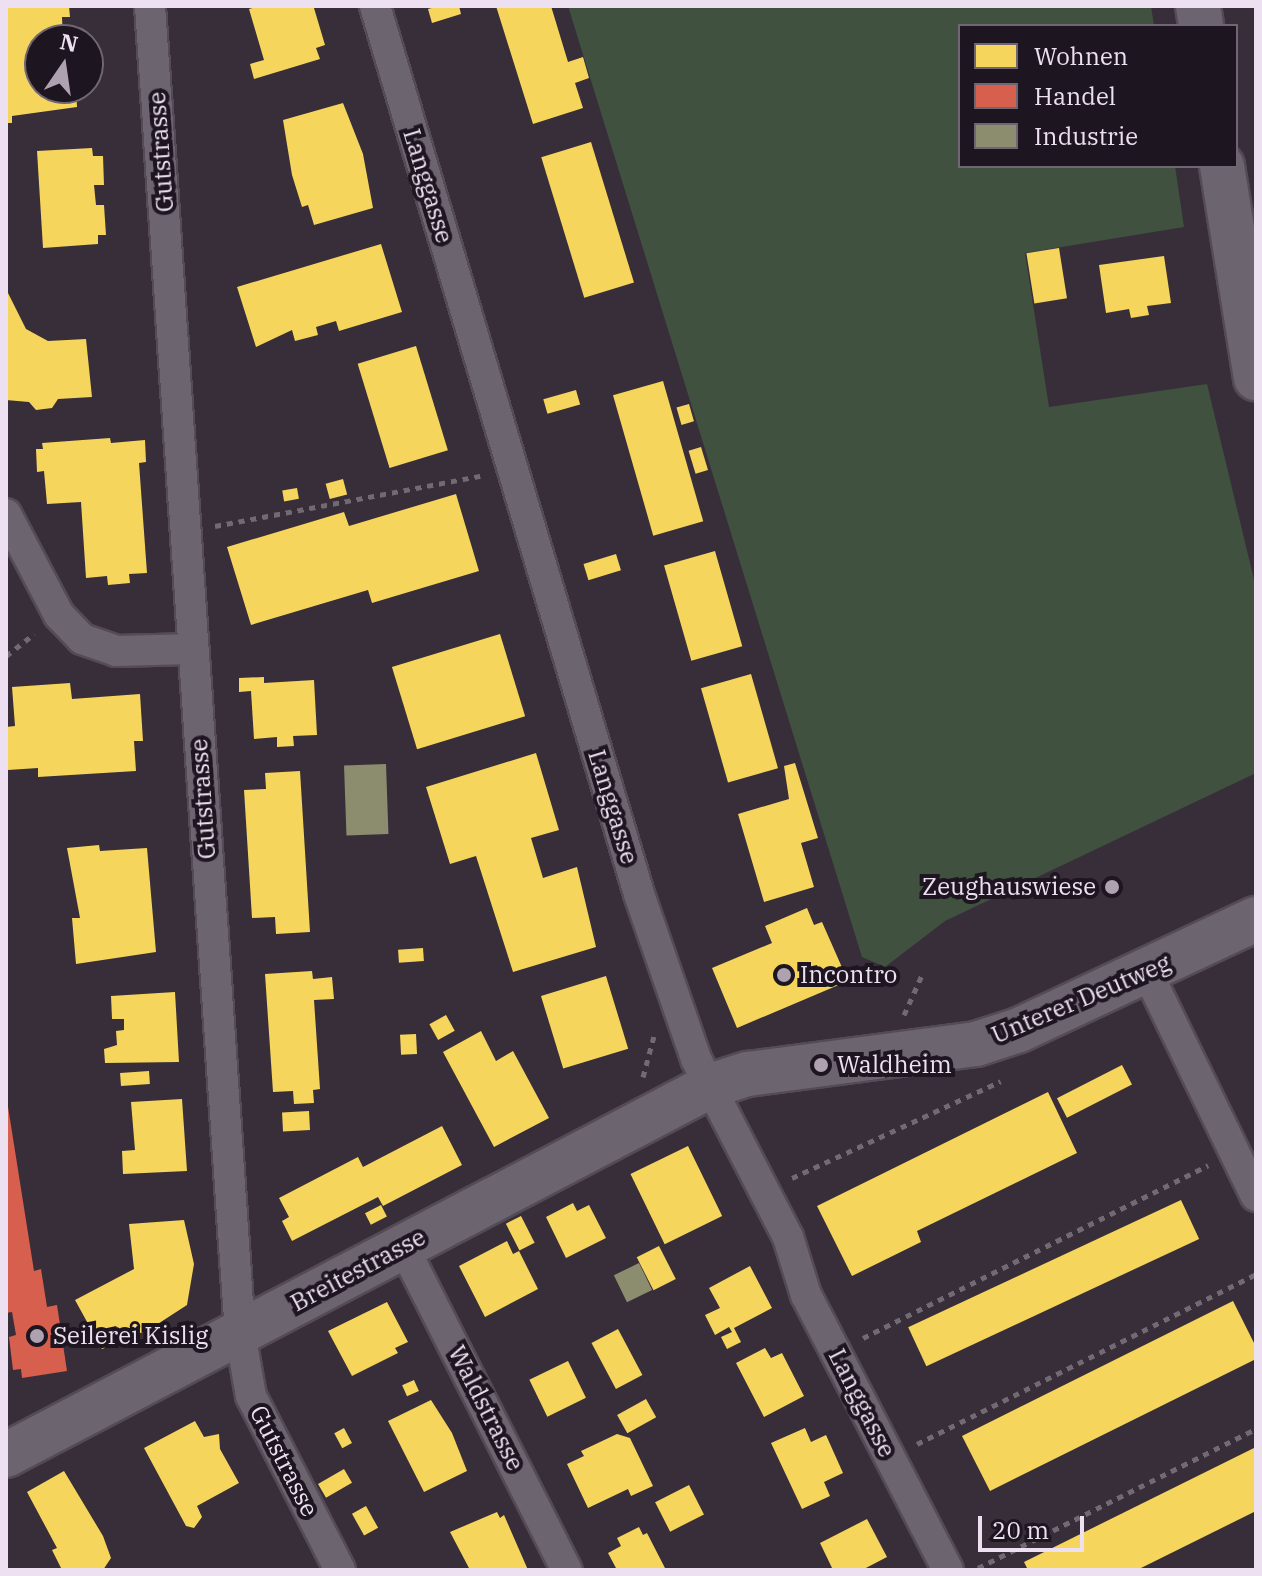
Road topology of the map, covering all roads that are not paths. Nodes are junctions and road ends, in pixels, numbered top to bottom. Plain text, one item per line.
1 (150, 6) edge
2 (375, 6) edge
3 (1222, 168) edge
4 (1256, 378) edge
5 (6, 514) edge
6 (193, 649) junction
7 (1256, 919) edge
8 (1147, 972) junction
9 (710, 1086) junction
10 (1256, 1196) edge
11 (403, 1246) junction
12 (240, 1333) junction
13 (6, 1455) edge
14 (340, 1570) edge
15 (567, 1570) edge
16 (948, 1570) edge

1 - 6 street, Gutstrasse
2 - 9 street, Langgasse
3 - 4 main road
5 - 6 street
6 - 12 street, Gutstrasse
7 - 8 main road, Unterer Deutweg
8 - 9 main road, Unterer Deutweg
8 - 10 street
9 - 11 main road, Breitestrasse
9 - 16 street, Langgasse
11 - 12 main road, Breitestrasse
11 - 15 street, Waldstrasse
12 - 13 main road, Breitestrasse
12 - 14 street, Gutstrasse

